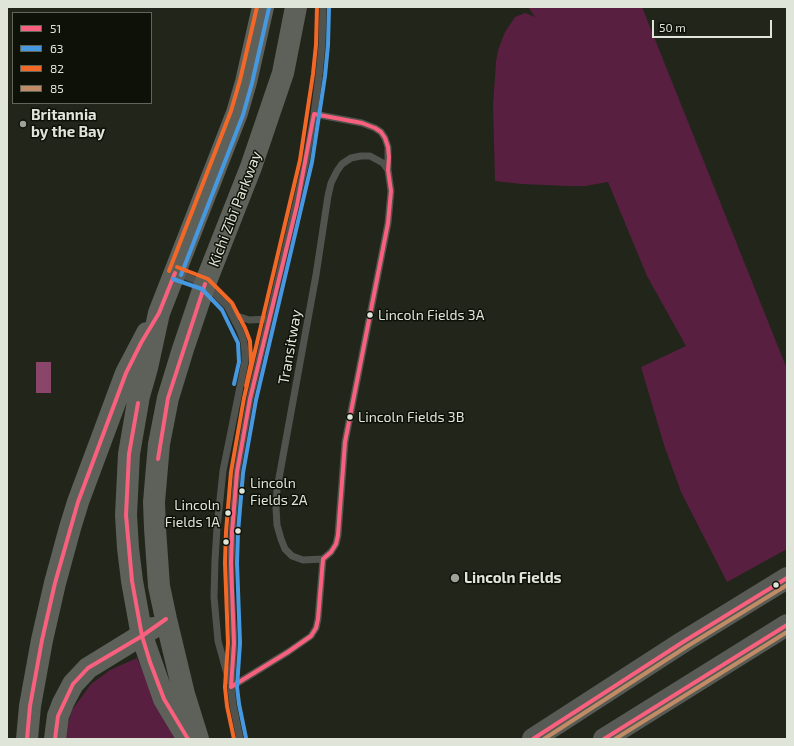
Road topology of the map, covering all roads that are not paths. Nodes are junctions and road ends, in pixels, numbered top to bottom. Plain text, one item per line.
1 (263, 7) edge
2 (296, 7) edge
3 (323, 7) edge
4 (314, 114) junction
5 (388, 170) junction
6 (175, 273) junction
7 (205, 284) junction
8 (227, 306) junction
9 (159, 313) junction
10 (268, 320) junction
11 (323, 558) junction
12 (787, 578) edge
13 (166, 619) junction
14 (787, 625) edge
15 (142, 636) junction
16 (231, 687) junction
17 (27, 739) edge
18 (55, 739) edge
19 (188, 739) edge
20 (198, 739) edge
21 (240, 739) edge
22 (533, 739) edge
23 (604, 739) edge

1 - 6 highway
2 - 7 highway, Kichi Zībī Parkway
3 - 4 lane, Transitway
4 - 5 lane
4 - 10 lane, Transitway
5 - 11 lane
5 - 11 lane, Transitway
6 - 7 lane, Transitway
6 - 9 highway
7 - 8 lane, Transitway
7 - 13 highway, Kichi Zībī Parkway
8 - 10 lane, Transitway
8 - 16 lane, Transitway
9 - 15 highway
9 - 17 highway
10 - 16 lane, Transitway
11 - 16 lane
12 - 22 main road
13 - 15 highway
13 - 20 highway, Kichi Zībī Parkway
14 - 23 main road
15 - 18 highway
15 - 19 highway
16 - 21 lane, Transitway

